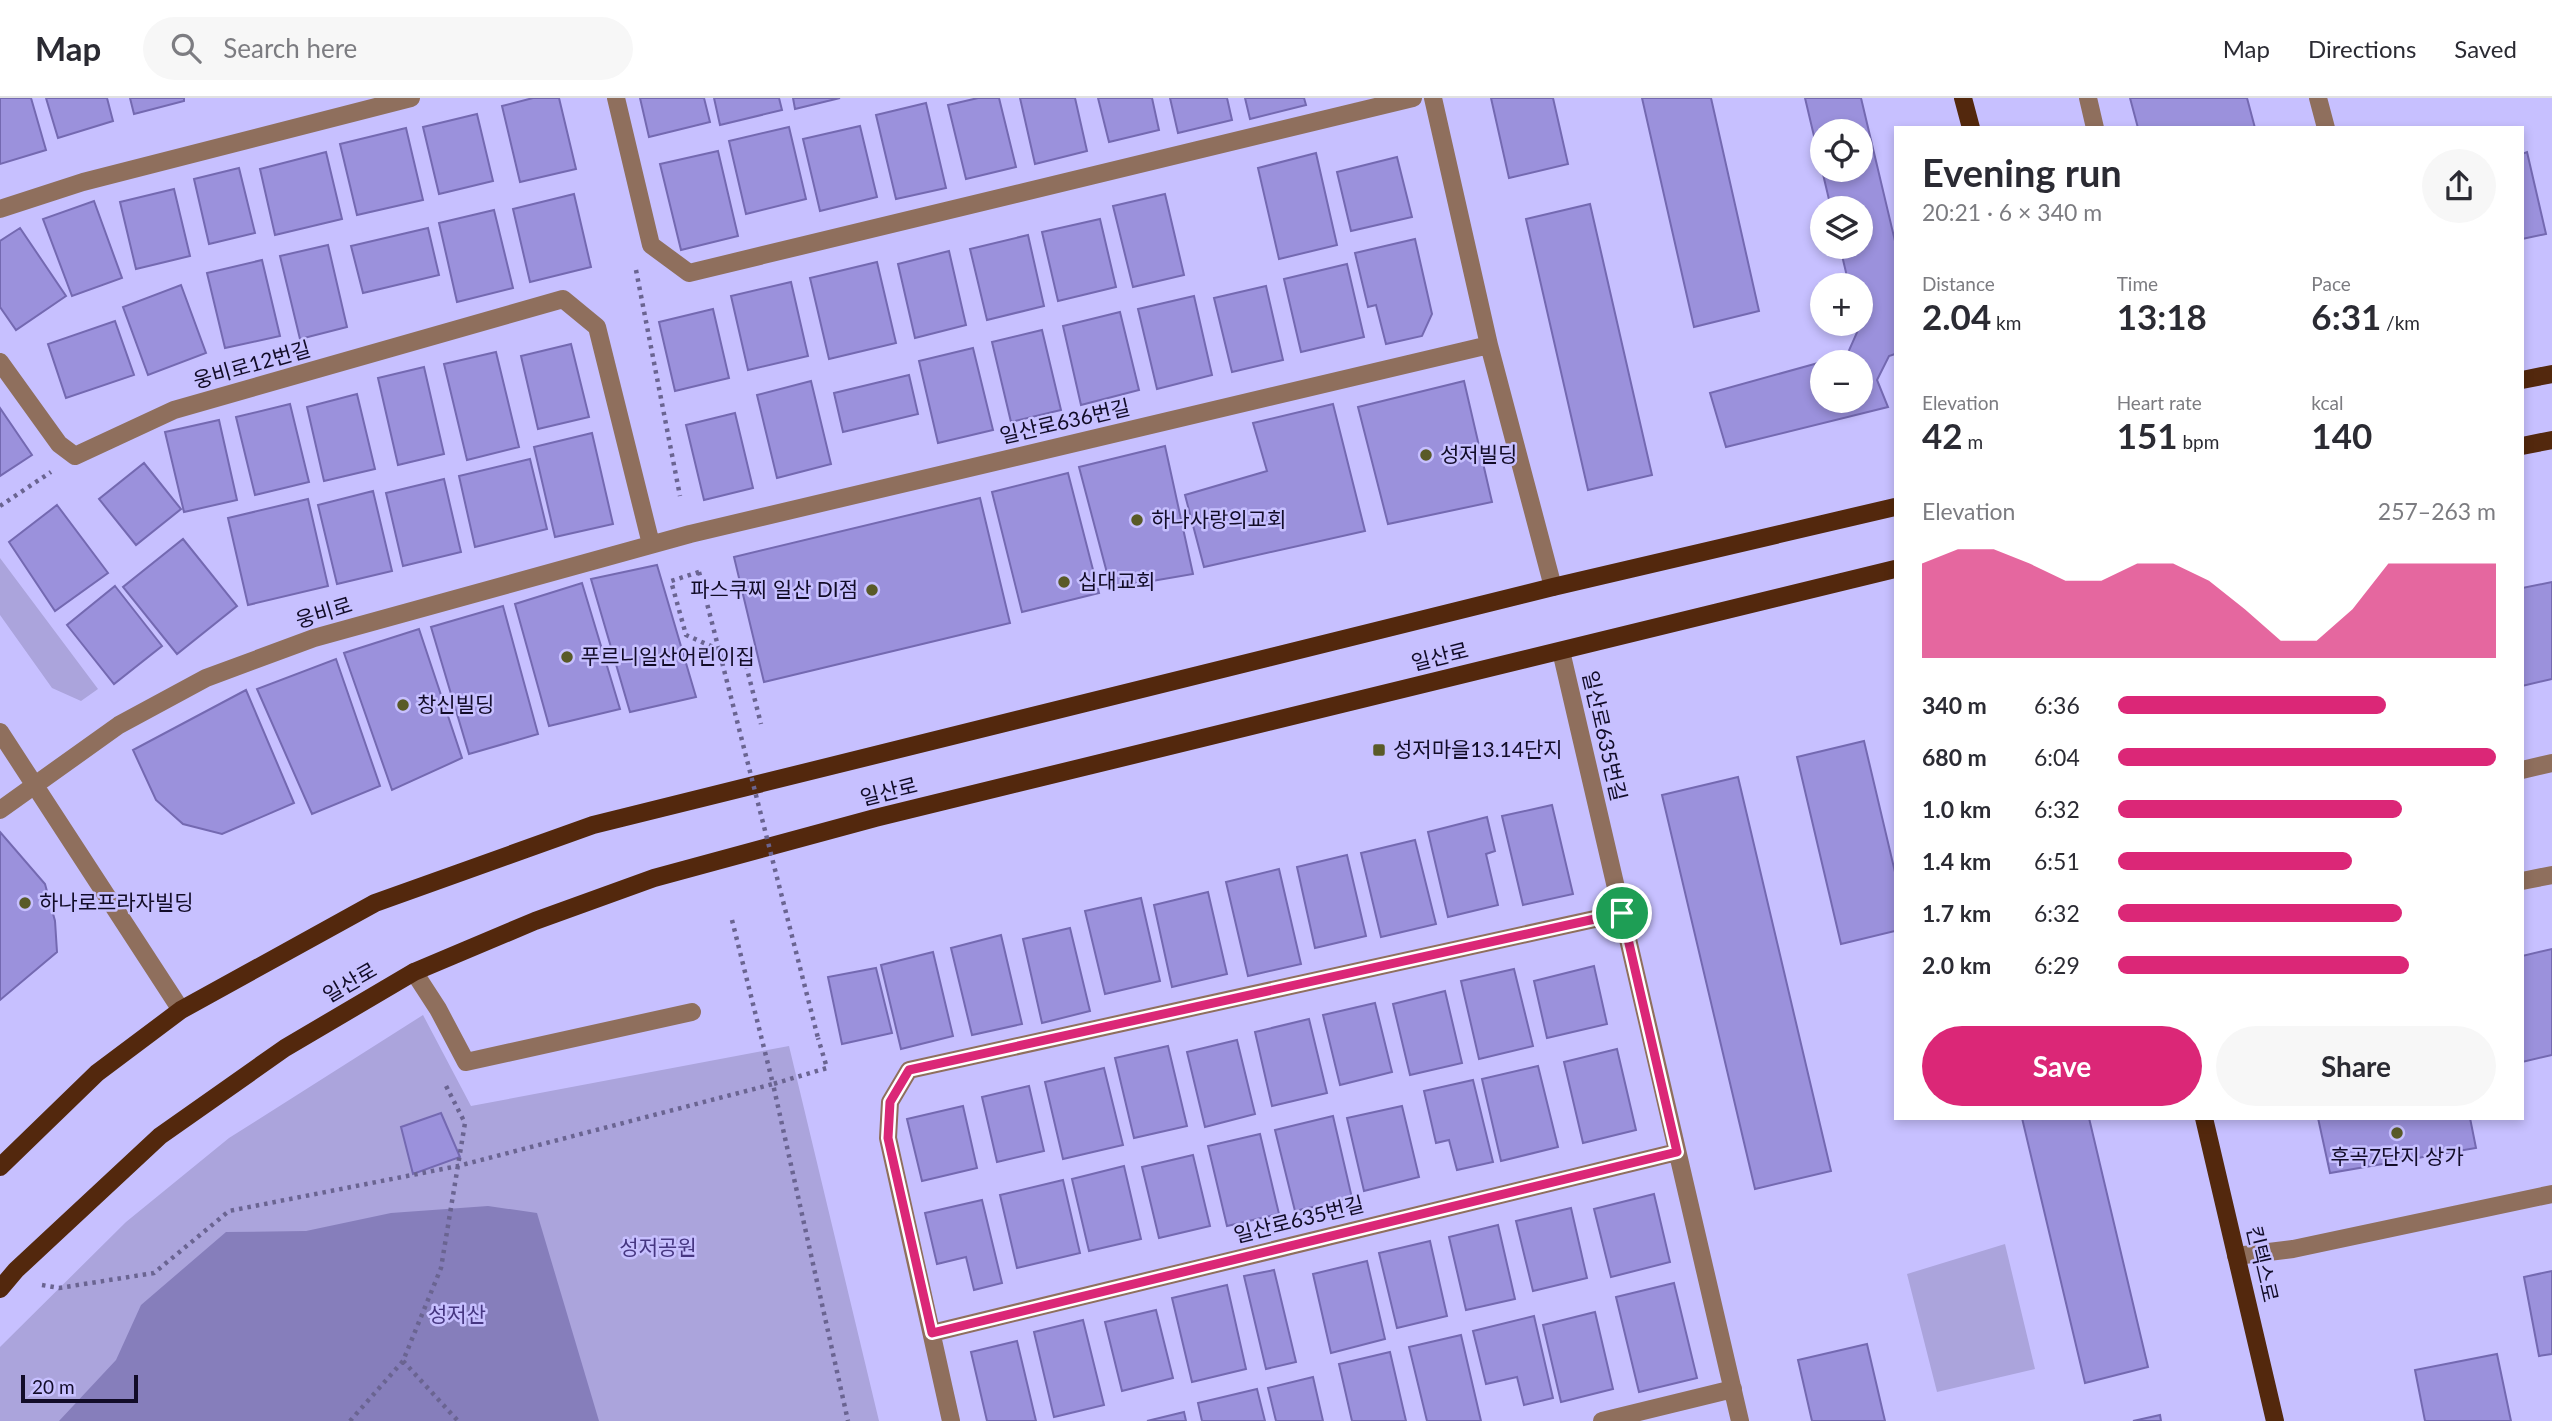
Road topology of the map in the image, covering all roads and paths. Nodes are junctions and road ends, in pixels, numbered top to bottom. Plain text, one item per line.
1 (411, 98) edge
2 (616, 98) edge
3 (1413, 98) edge
4 (1433, 98) edge
5 (1963, 98) edge
6 (2088, 98) edge
7 (2318, 98) edge
8 (1970, 126) edge
9 (2095, 126) edge
10 (2325, 126) edge
11 (0, 209) edge
12 (635, 266) dead end
13 (1489, 345) junction
14 (0, 362) edge
15 (2552, 374) edge
16 (2524, 380) edge
17 (2552, 440) edge
18 (2524, 446) edge
19 (75, 456) junction
20 (680, 496) dead end
21 (0, 506) edge
22 (1894, 507) edge
23 (651, 544) junction
24 (1894, 569) edge
25 (1553, 587) junction
26 (1560, 651) junction
27 (761, 724) dead end
28 (0, 732) edge
29 (2552, 763) edge
30 (2524, 770) edge
31 (35, 783) junction
32 (0, 810) edge
33 (2552, 875) edge
34 (2524, 881) edge
35 (1622, 913) junction
36 (732, 920) dead end
37 (414, 972) junction
38 (181, 1010) junction
39 (692, 1012) dead end
40 (442, 1078) dead end
41 (773, 1084) junction
42 (2204, 1120) edge
43 (1677, 1152) junction
44 (458, 1166) junction
45 (0, 1167) edge
46 (2552, 1194) edge
47 (2236, 1256) junction
48 (42, 1285) dead end
49 (0, 1289) edge
50 (932, 1333) junction
51 (403, 1361) junction
52 (1733, 1389) junction
53 (350, 1421) edge
54 (458, 1421) edge
55 (848, 1421) edge
56 (951, 1421) edge
57 (1602, 1421) edge
58 (1740, 1421) edge
59 (2275, 1421) edge

1 - 11 street
2 - 3 street
4 - 13 street
5 - 8 main road
6 - 9 street
7 - 10 street
12 - 20 path
13 - 23 street, 일산로636번길
13 - 25 street
14 - 19 street
15 - 16 main road
17 - 18 main road
19 - 21 path
19 - 23 street, 웅비로12번길
22 - 25 main road, 일산로
23 - 31 street, 웅비로
24 - 26 main road, 일산로
25 - 38 main road, 일산로
26 - 35 street, 일산로635번길
26 - 37 main road, 일산로
27 - 41 path, bridge
28 - 31 street
29 - 30 street
31 - 32 street, 웅비로
31 - 38 street
33 - 34 street
35 - 43 street, 일산로635번길
35 - 50 street
36 - 41 path
37 - 39 street
37 - 49 main road, 일산로
38 - 45 main road, 일산로
40 - 44 path
41 - 44 path
41 - 55 path
42 - 47 main road, 킨텍스로
43 - 50 street, 일산로635번길
43 - 52 street, 일산로635번길
44 - 48 path
44 - 51 path
46 - 47 street
47 - 59 main road, 킨텍스로
50 - 56 street
51 - 53 path
51 - 54 path
52 - 57 street
52 - 58 street, 일산로635번길

